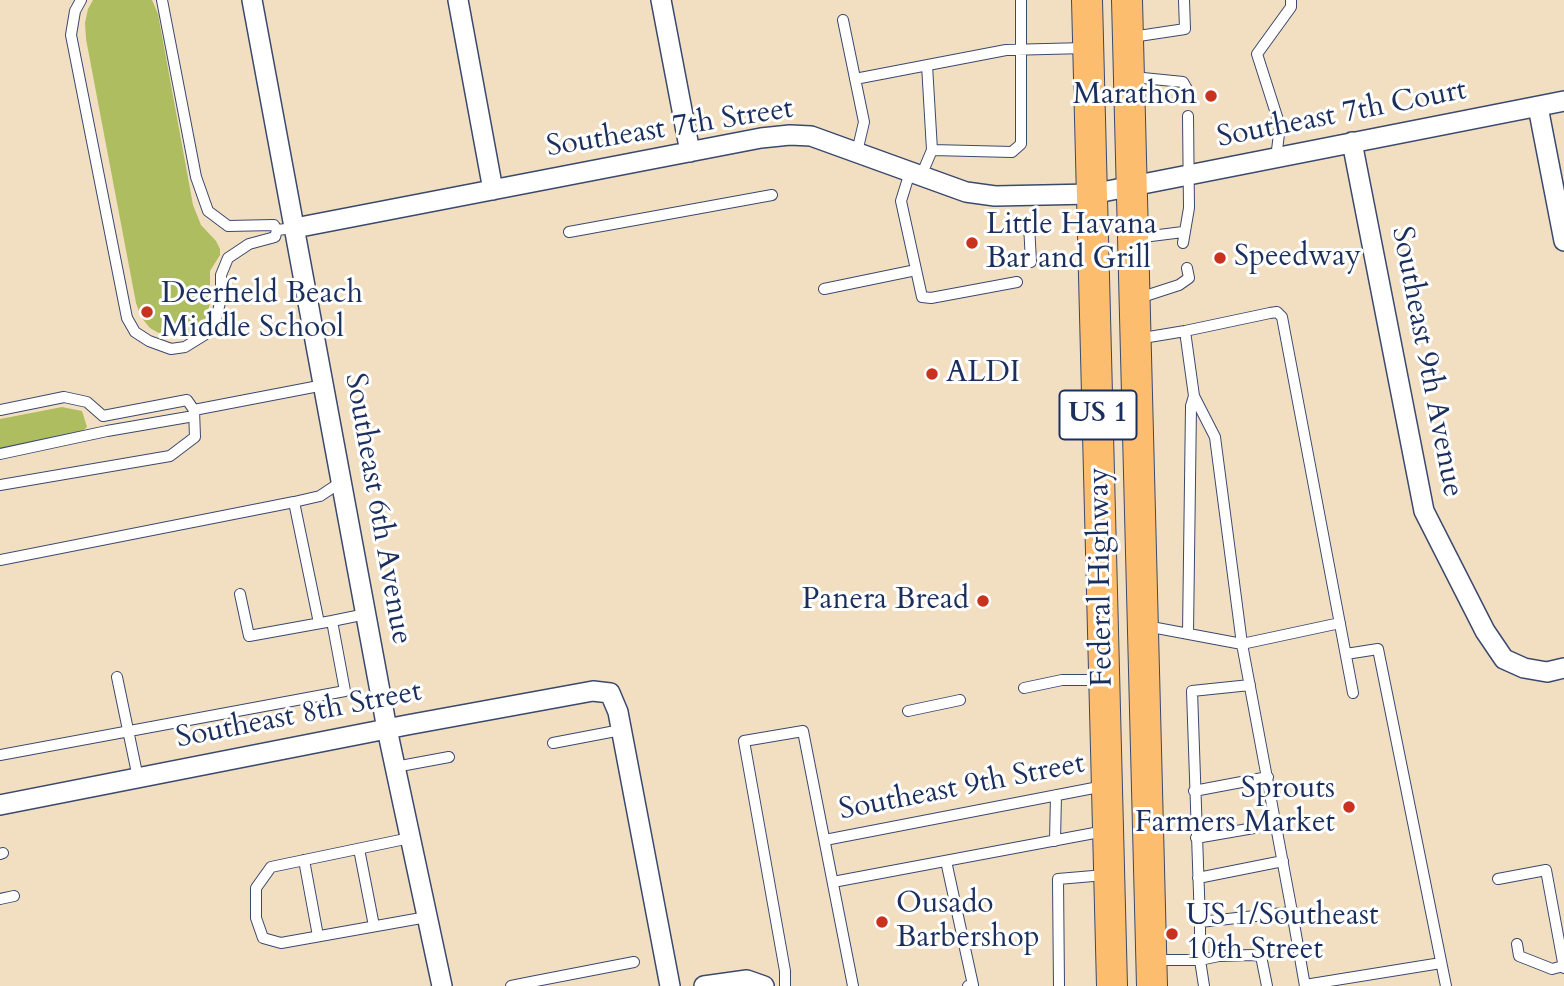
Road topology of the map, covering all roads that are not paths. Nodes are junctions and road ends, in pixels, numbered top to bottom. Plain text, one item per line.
1 (81, 0) edge
2 (162, 0) edge
3 (253, 0) edge
4 (458, 0) edge
5 (661, 0) edge
6 (1021, 0) edge
7 (1087, 0) edge
8 (1127, 0) edge
9 (1184, 0) edge
10 (1291, 0) edge
11 (843, 20) dead end
12 (1128, 38) junction
13 (1088, 47) junction
14 (1021, 49) junction
15 (927, 65) junction
16 (1129, 77) junction
17 (855, 79) junction
18 (1187, 89) dead end
19 (1564, 102) edge
20 (1538, 107) junction
21 (1188, 116) dead end
22 (1352, 142) junction
23 (932, 149) junction
24 (690, 152) junction
25 (857, 152) junction
26 (1276, 158) junction
27 (915, 174) junction
28 (1188, 176) junction
29 (1132, 187) junction
30 (494, 190) junction
31 (1093, 194) junction
32 (772, 195) dead end
33 (1028, 224) dead end
34 (286, 229) junction
35 (569, 232) dead end
36 (1134, 239) junction
37 (1564, 241) edge
38 (1031, 262) dead end
39 (1187, 268) dead end
40 (916, 270) junction
41 (1017, 282) dead end
42 (824, 289) dead end
43 (1135, 299) junction
44 (1185, 331) junction
45 (1136, 339) junction
46 (324, 385) junction
47 (1194, 396) junction
48 (0, 410) edge
49 (194, 413) junction
50 (1099, 450) junction
51 (0, 454) edge
52 (342, 481) junction
53 (0, 485) edge
54 (294, 502) junction
55 (0, 560) edge
56 (240, 594) dead end
57 (366, 614) junction
58 (332, 621) junction
59 (319, 623) junction
60 (1340, 623) junction
61 (1104, 624) junction
62 (1143, 626) junction
63 (1188, 633) junction
64 (1242, 644) junction
65 (1346, 654) junction
66 (1564, 668) edge
67 (117, 677) dead end
68 (1105, 680) junction
69 (1250, 685) junction
70 (1024, 688) dead end
71 (1353, 693) dead end
72 (1145, 695) junction
73 (960, 700) dead end
74 (908, 711) dead end
75 (387, 729) junction
76 (621, 730) junction
77 (128, 732) junction
78 (552, 743) dead end
79 (0, 755) edge
80 (449, 757) dead end
81 (395, 767) junction
82 (1268, 777) junction
83 (138, 778) junction
84 (1108, 785) junction
85 (1194, 791) junction
86 (1056, 795) junction
87 (0, 805) edge
88 (1277, 824) junction
89 (1108, 831) junction
90 (410, 838) junction
91 (1196, 838) junction
92 (825, 840) junction
93 (1055, 841) junction
94 (359, 849) junction
95 (304, 860) junction
96 (946, 861) junction
97 (1283, 861) junction
98 (1109, 875) junction
99 (1198, 878) junction
100 (1497, 878) dead end
101 (833, 882) junction
102 (14, 896) dead end
103 (0, 899) edge
104 (1292, 912) junction
105 (427, 917) junction
106 (1200, 922) junction
107 (374, 926) junction
108 (318, 936) junction
109 (1517, 944) dead end
110 (1200, 960) junction
111 (634, 962) dead end
112 (1441, 963) junction
113 (1564, 967) edge
114 (1151, 973) edge
115 (532, 984) edge
116 (442, 986) edge
117 (511, 986) edge
118 (670, 986) edge
119 (704, 986) edge
120 (764, 986) edge
121 (785, 986) edge
122 (853, 986) edge
123 (972, 986) edge
124 (1059, 986) edge
125 (1112, 986) edge
126 (1204, 986) edge
127 (1267, 986) edge
128 (1305, 986) edge
129 (1446, 986) edge

1 - 34 lane
2 - 34 lane
3 - 34 street, Southeast 6th Avenue
4 - 30 street
5 - 24 street
6 - 14 lane
7 - 13 main road, Federal Highway / US 1
8 - 12 main road, Federal Highway / US 1
9 - 12 lane
10 - 26 lane
11 - 17 lane
12 - 16 main road, Federal Highway / US 1
13 - 14 lane
13 - 31 main road, Federal Highway / US 1
14 - 15 lane
14 - 23 lane
15 - 17 lane
15 - 23 lane
16 - 18 lane
16 - 29 main road, Federal Highway / US 1
17 - 25 lane
19 - 20 street, Southeast 7th Court
20 - 22 street, Southeast 7th Court
20 - 37 street
21 - 28 lane
22 - 26 street, Southeast 7th Court
22 - 66 street, Southeast 9th Avenue
23 - 27 lane
24 - 25 street, Southeast 7th Street
24 - 30 street, Southeast 7th Street
25 - 27 street, Southeast 7th Street
26 - 28 street, Southeast 7th Court
27 - 31 street, Southeast 7th Street
27 - 40 lane
28 - 29 street, Southeast 7th Court
28 - 36 lane
29 - 31 street, Southeast 7th Street
29 - 36 main road, Federal Highway / US 1
30 - 34 street, Southeast 7th Street
31 - 50 main road, Federal Highway / US 1
32 - 35 lane
33 - 38 lane
34 - 46 street, Southeast 6th Avenue
36 - 43 main road, Federal Highway / US 1
39 - 43 lane
40 - 41 lane
40 - 42 lane
43 - 45 main road, Federal Highway / US 1
44 - 45 lane
44 - 47 lane
44 - 60 lane
45 - 62 main road, Federal Highway / US 1
46 - 49 lane
46 - 52 street, Southeast 6th Avenue
47 - 63 lane
47 - 64 lane
48 - 49 lane
49 - 51 lane
49 - 53 lane
50 - 61 main road, Federal Highway / US 1
50 - 62 main road
52 - 54 lane
52 - 57 street, Southeast 6th Avenue
54 - 55 lane
54 - 59 lane
56 - 59 lane
57 - 58 lane
57 - 75 street, Southeast 6th Avenue
58 - 59 lane
58 - 77 lane
60 - 64 lane
60 - 65 lane
61 - 68 main road, Federal Highway / US 1
61 - 72 main road
62 - 63 lane
62 - 72 main road, Federal Highway / US 1
63 - 64 lane
64 - 69 lane
65 - 71 lane
65 - 112 lane
67 - 77 lane
68 - 70 lane
68 - 84 main road, Federal Highway / US 1
69 - 82 lane
69 - 85 lane
72 - 114 main road, Federal Highway / US 1
73 - 74 lane
75 - 76 street, Southeast 8th Street
75 - 81 street, Southeast 6th Avenue
75 - 83 street, Southeast 8th Street
76 - 78 lane
76 - 118 street
77 - 79 lane
77 - 83 lane
80 - 81 lane
81 - 90 street, Southeast 6th Avenue
82 - 85 lane
82 - 88 lane
83 - 87 street, Southeast 8th Street
84 - 86 lane, Southeast 9th Street
84 - 89 main road, Federal Highway / US 1
85 - 91 lane
86 - 92 lane, Southeast 9th Street
86 - 93 lane
88 - 91 lane
88 - 97 lane
89 - 93 lane
89 - 98 main road, Federal Highway / US 1
90 - 94 lane
90 - 105 street, Southeast 6th Avenue
91 - 99 lane
92 - 101 lane
92 - 121 lane
93 - 96 lane
94 - 95 lane
94 - 107 lane
95 - 108 lane
95 - 108 lane
96 - 101 lane
96 - 123 lane
97 - 99 lane
97 - 104 lane
98 - 124 lane
98 - 125 main road, Federal Highway / US 1
99 - 106 lane
100 - 113 lane
101 - 122 lane
102 - 103 lane
104 - 106 lane
104 - 128 lane
105 - 107 lane
105 - 116 street, Southeast 6th Avenue
106 - 110 lane
107 - 108 lane
109 - 113 lane
110 - 114 lane
110 - 126 lane
110 - 127 lane
111 - 115 lane
112 - 128 lane
112 - 129 lane
115 - 117 lane
119 - 120 street

